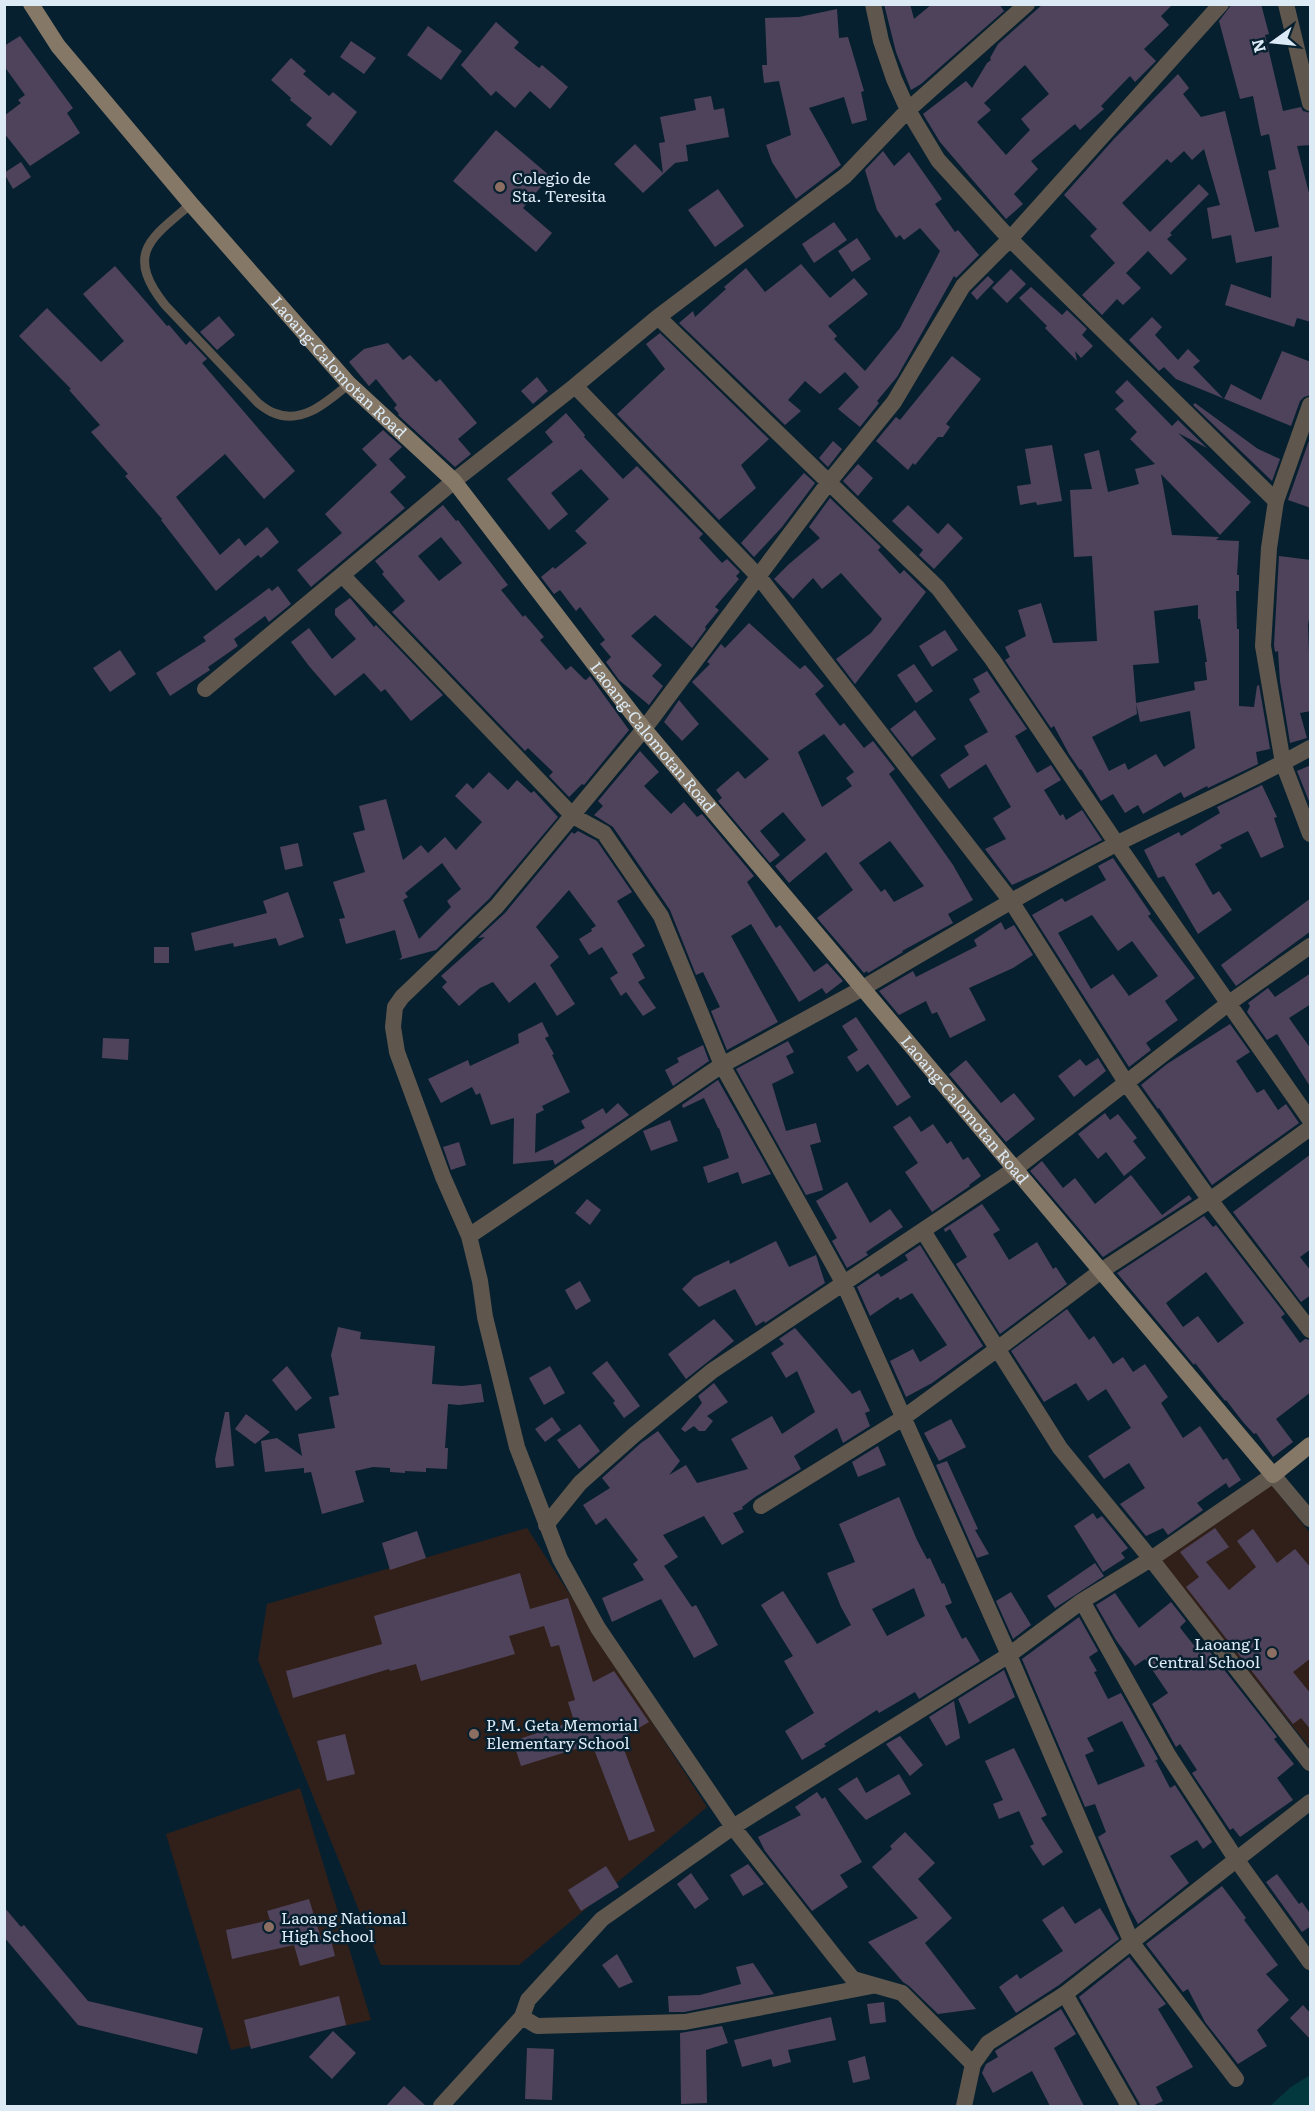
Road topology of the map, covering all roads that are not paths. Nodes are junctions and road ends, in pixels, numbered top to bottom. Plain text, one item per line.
1 (31, 4) edge
2 (873, 4) edge
3 (1027, 4) edge
4 (1221, 4) edge
5 (1286, 4) edge
6 (1311, 103) edge
7 (908, 110) junction
8 (191, 204) junction
9 (1010, 239) junction
10 (657, 316) junction
11 (349, 384) junction
12 (575, 386) junction
13 (1311, 405) edge
14 (454, 481) junction
15 (829, 482) junction
16 (1276, 501) junction
17 (342, 575) junction
18 (759, 577) junction
19 (205, 689) dead end
20 (644, 729) junction
21 (1311, 748) edge
22 (1283, 763) junction
23 (573, 816) junction
24 (1311, 834) edge
25 (1117, 844) junction
26 (1011, 901) junction
27 (1311, 946) edge
28 (863, 988) junction
29 (1229, 1003) junction
30 (722, 1065) junction
31 (1127, 1084) junction
32 (1311, 1120) edge
33 (1311, 1128) edge
34 (1015, 1169) junction
35 (1210, 1200) junction
36 (923, 1231) junction
37 (469, 1236) junction
38 (1101, 1271) junction
39 (844, 1284) junction
40 (1311, 1330) edge
41 (996, 1350) junction
42 (903, 1418) junction
43 (1311, 1445) edge
44 (1273, 1475) junction
45 (761, 1506) dead end
46 (1311, 1519) edge
47 (546, 1525) junction
48 (1151, 1559) junction
49 (1082, 1601) junction
50 (1009, 1655) junction
51 (1311, 1763) edge
52 (1311, 1802) edge
53 (733, 1827) junction
54 (1236, 1859) junction
55 (1132, 1943) junction
56 (1311, 1962) edge
57 (873, 1986) junction
58 (1065, 1994) junction
59 (522, 2017) junction
60 (973, 2064) junction
61 (1236, 2079) dead end
62 (441, 2106) edge
63 (964, 2106) edge
64 (1129, 2106) edge

1 - 8 main road, Laoang-Calomotan Road
2 - 7 street
3 - 7 street
4 - 9 street
5 - 6 street
7 - 9 street
7 - 10 street
8 - 11 main road, Laoang-Calomotan Road
8 - 11 lane
9 - 15 street
9 - 16 street
10 - 12 street
10 - 15 street
11 - 14 main road, Laoang-Calomotan Road
12 - 14 street
12 - 18 street
13 - 16 street
14 - 17 street
14 - 20 main road, Laoang-Calomotan Road
15 - 18 street
15 - 25 street
16 - 22 street
17 - 19 street
17 - 23 street
18 - 20 street
18 - 26 street
20 - 23 street
20 - 28 main road, Laoang-Calomotan Road
21 - 22 street
22 - 24 street
22 - 25 street
23 - 30 street
23 - 37 street
25 - 26 street
25 - 29 street
26 - 28 street
26 - 31 street
27 - 29 street
28 - 30 street
28 - 34 main road, Laoang-Calomotan Road
29 - 31 street
29 - 32 street
30 - 37 street
30 - 39 street
31 - 34 street
31 - 35 street
33 - 35 street
34 - 36 street
34 - 38 main road, Laoang-Calomotan Road
35 - 38 street
35 - 40 street
36 - 39 street
36 - 41 street
37 - 47 street
38 - 41 street
38 - 44 main road, Laoang-Calomotan Road
39 - 42 street
39 - 47 street
41 - 42 street
41 - 48 street
42 - 45 street
42 - 50 street
43 - 44 main road
44 - 46 street
44 - 48 street
47 - 53 street
48 - 49 street
48 - 51 street
49 - 50 street
49 - 54 street
50 - 53 street
50 - 55 street
52 - 54 street
53 - 57 street
53 - 59 street
54 - 55 street
54 - 56 street
55 - 58 street
55 - 61 street
57 - 59 street
57 - 60 street
58 - 60 street
58 - 64 street
59 - 62 street
60 - 63 street

